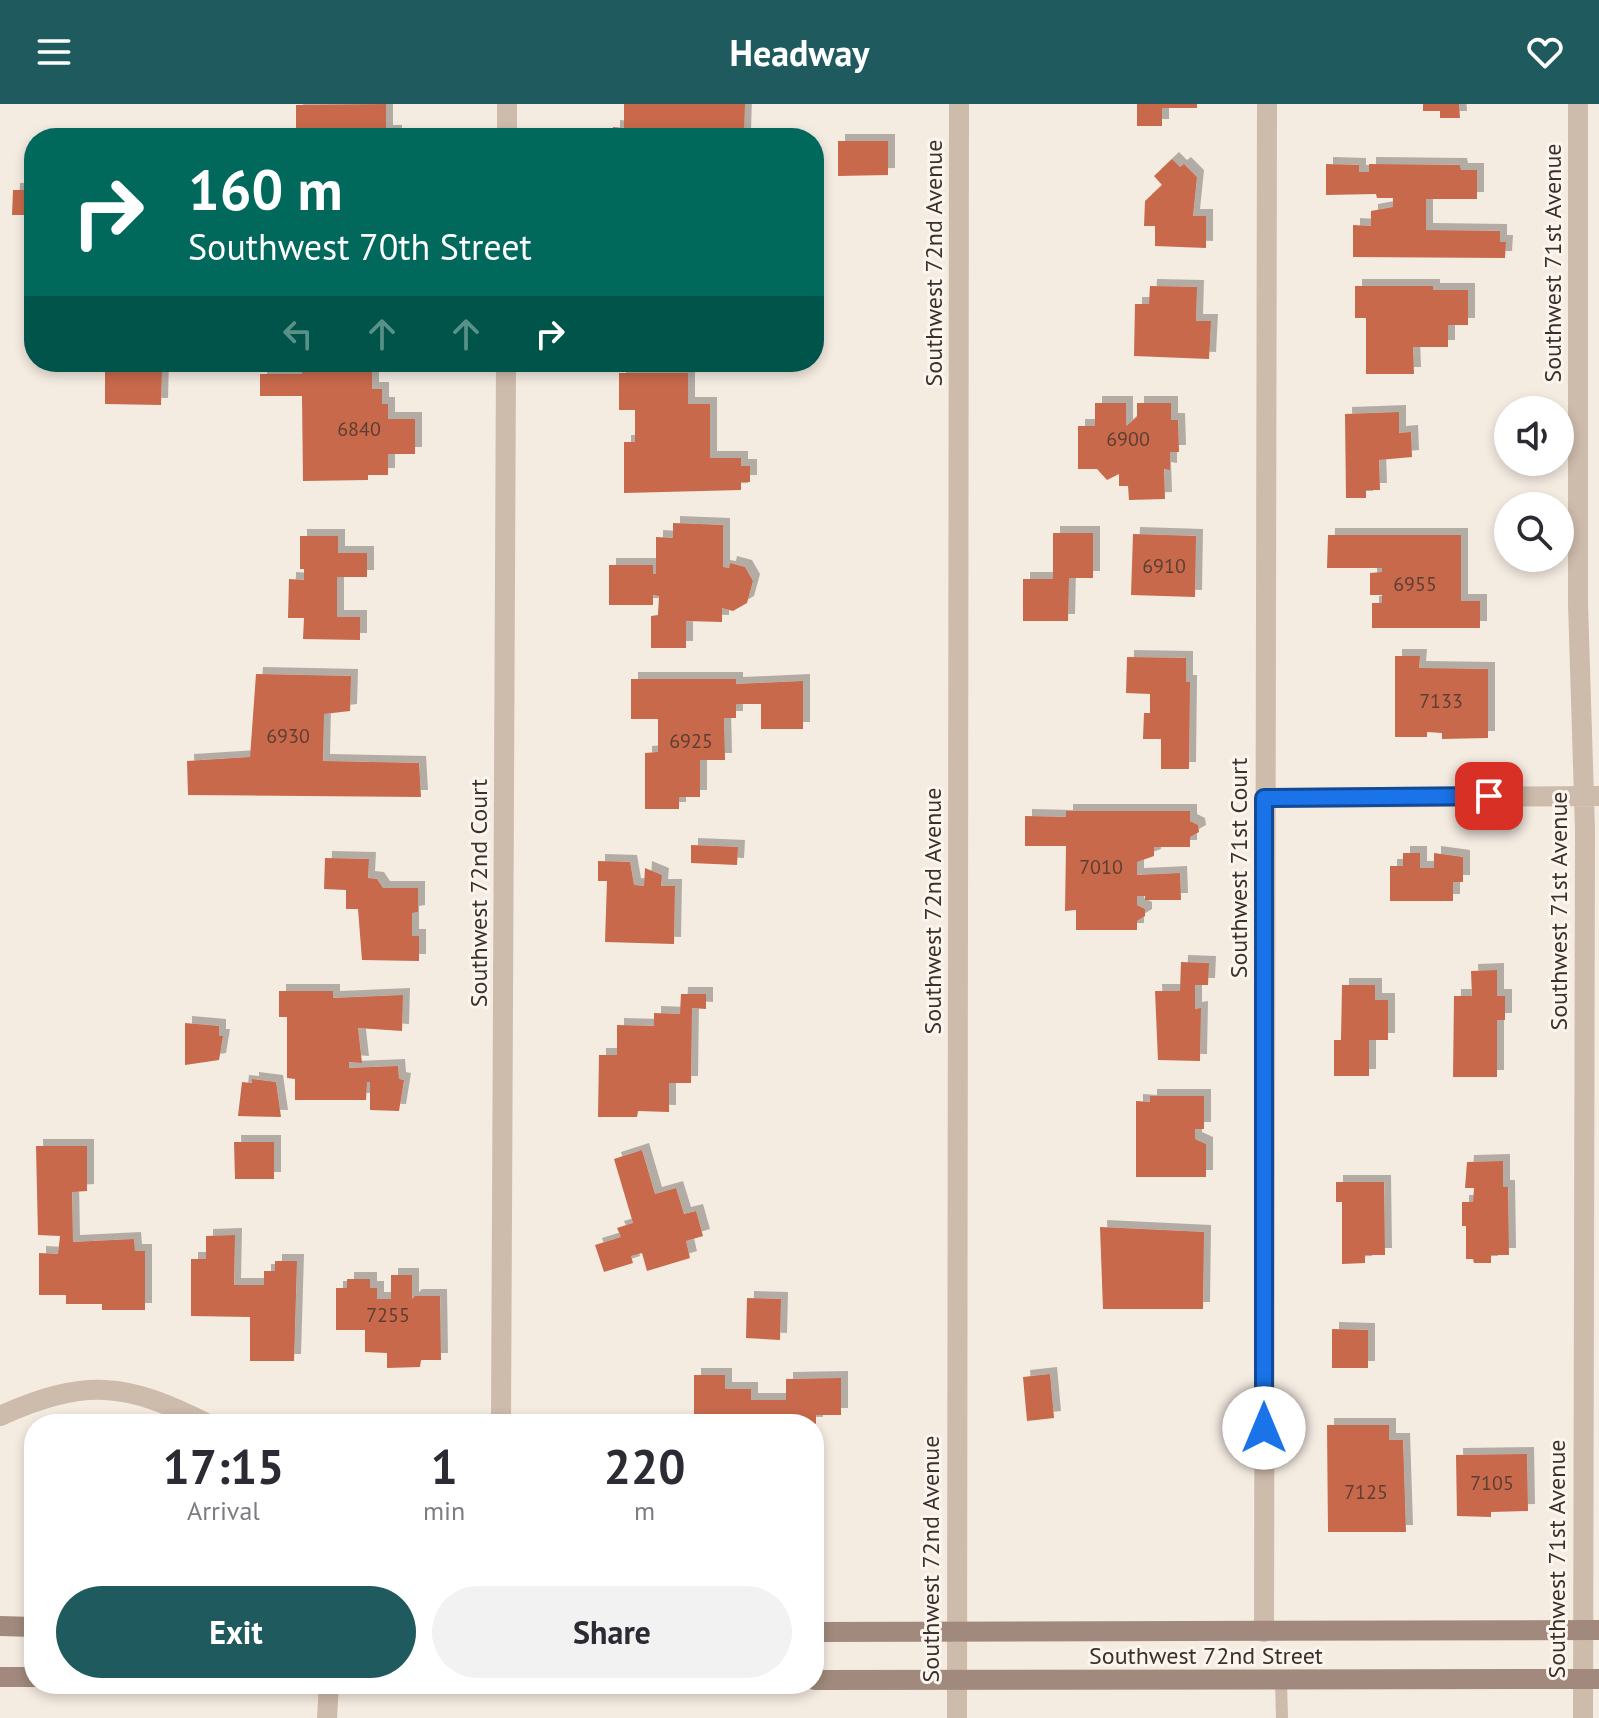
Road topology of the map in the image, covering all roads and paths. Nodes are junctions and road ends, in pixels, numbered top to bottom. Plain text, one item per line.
1 (507, 104) edge
2 (959, 104) edge
3 (1267, 104) edge
4 (1578, 104) edge
5 (507, 128) edge
6 (506, 372) edge
7 (1591, 796) edge
8 (1264, 798) junction
9 (186, 1414) edge
10 (501, 1414) edge
11 (0, 1416) edge
12 (0, 1626) edge
13 (24, 1627) edge
14 (1590, 1630) edge
15 (824, 1632) edge
16 (956, 1632) junction
17 (1264, 1632) junction
18 (0, 1677) edge
19 (24, 1677) edge
20 (1590, 1679) edge
21 (824, 1680) edge
22 (957, 1682) junction
23 (1281, 1682) junction
24 (328, 1694) edge
25 (327, 1718) edge
26 (957, 1718) edge
27 (1282, 1718) edge
28 (1583, 1718) edge

1 - 5 street
2 - 16 street, Southwest 72nd Avenue
3 - 8 street, Southwest 71st Court
4 - 7 street, Southwest 71st Avenue
6 - 10 street, Southwest 72nd Court
7 - 8 street
7 - 14 street, Southwest 71st Avenue
8 - 17 street, Southwest 71st Court
9 - 11 street
12 - 13 main road
14 - 17 main road, Southwest 72nd Street
14 - 20 street, Southwest 71st Avenue
15 - 16 main road, Southwest 72nd Street
16 - 17 main road, Southwest 72nd Street
16 - 22 street, Southwest 72nd Avenue
18 - 19 main road
20 - 23 main road, Southwest 72nd Street
20 - 28 street, Southwest 71st Avenue
21 - 22 main road, Southwest 72nd Street
22 - 23 main road, Southwest 72nd Street
22 - 26 street, Southwest 72nd Avenue
23 - 27 lane
24 - 25 street

